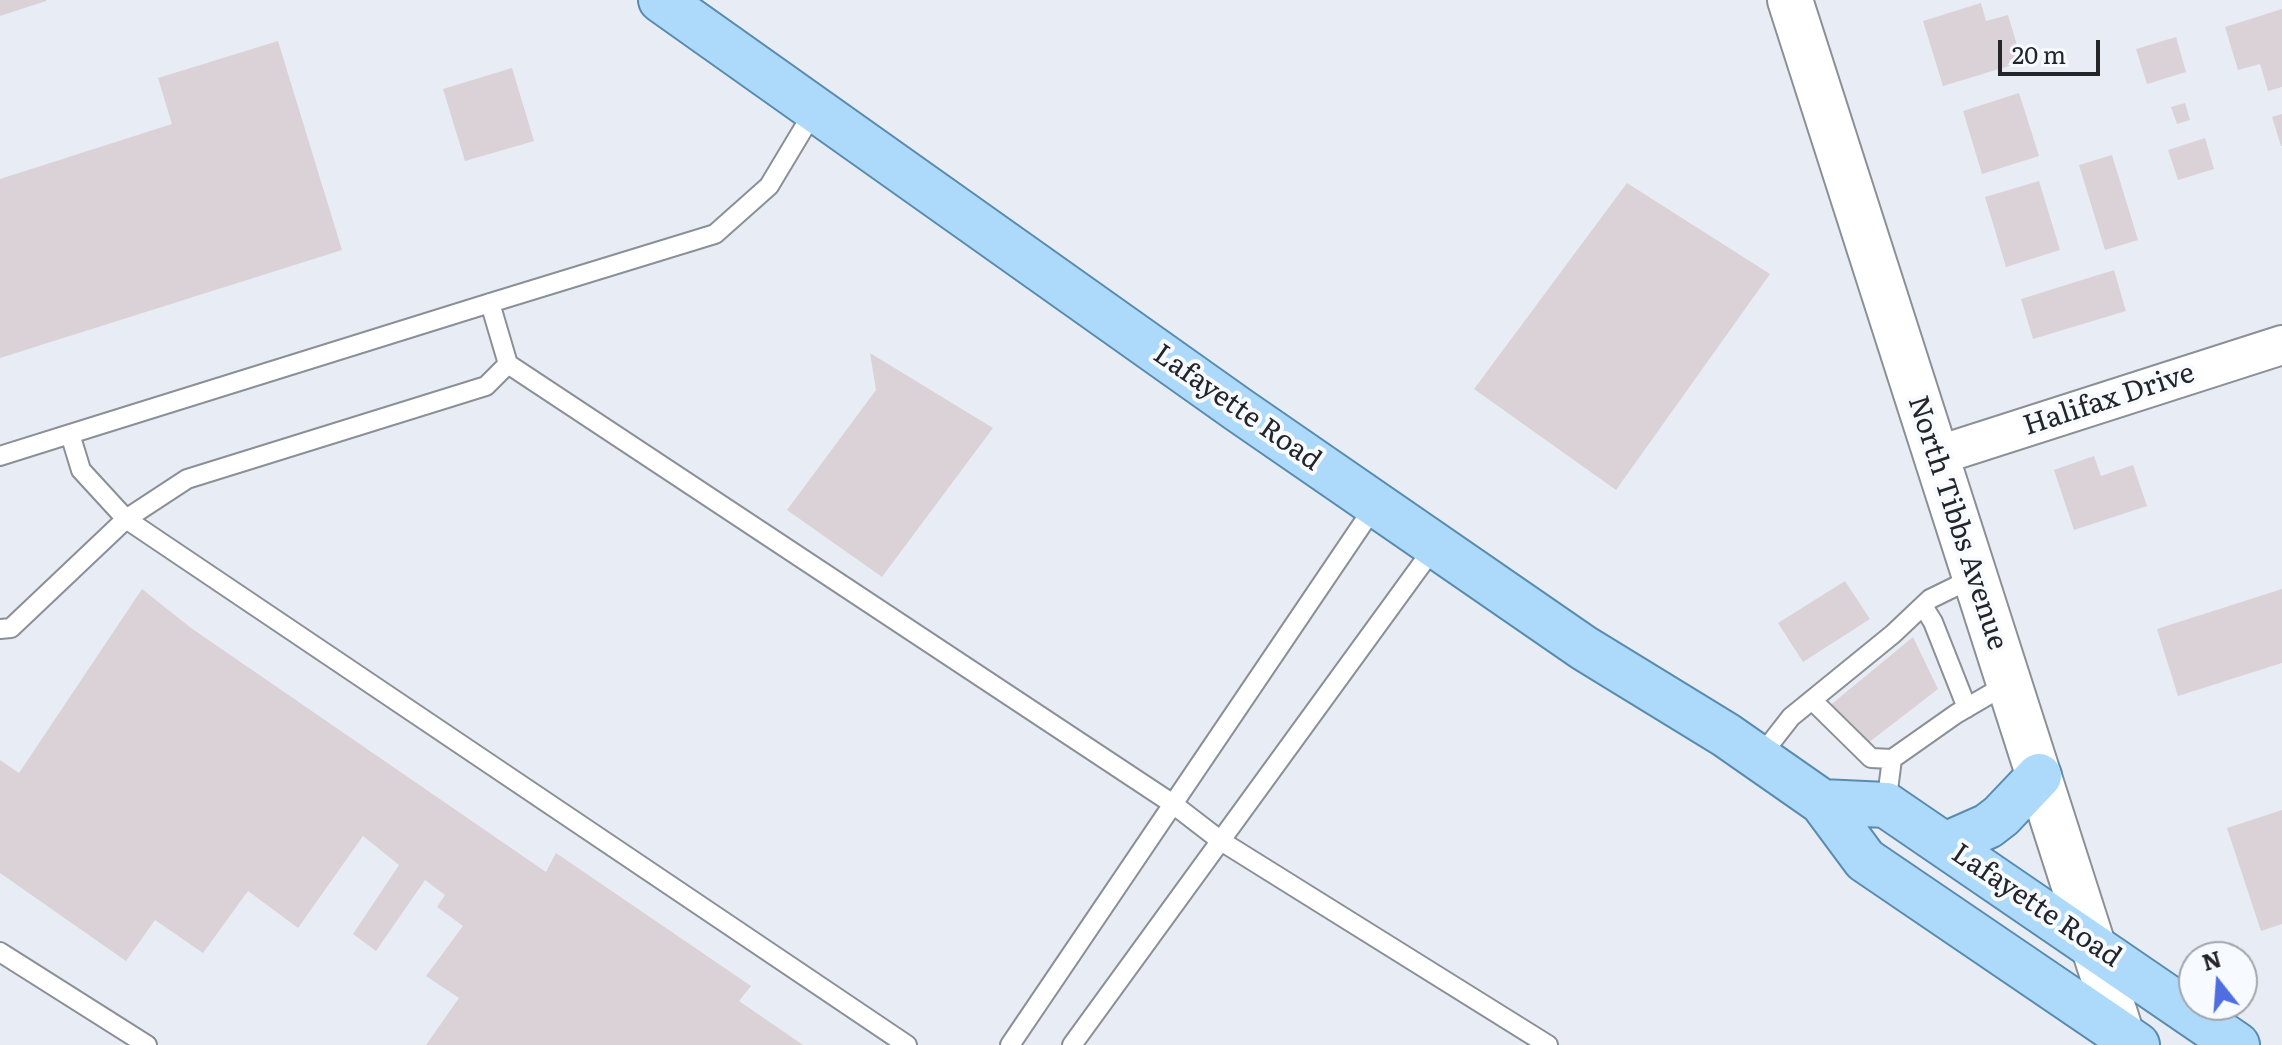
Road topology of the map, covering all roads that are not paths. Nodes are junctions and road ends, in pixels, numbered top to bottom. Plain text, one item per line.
1 (661, 0) edge
2 (1790, 0) edge
3 (814, 111) junction
4 (490, 303) junction
5 (2282, 345) edge
6 (508, 364) junction
7 (70, 434) junction
8 (0, 456) edge
9 (1936, 456) junction
10 (1376, 504) junction
11 (126, 519) junction
12 (1435, 546) junction
13 (1975, 577) junction
14 (1923, 606) junction
15 (0, 629) edge
16 (2009, 683) junction
17 (1812, 700) junction
18 (1967, 708) junction
19 (1759, 758) junction
20 (1892, 759) junction
21 (2039, 776) junction
22 (1822, 802) junction
23 (1173, 804) junction
24 (1886, 805) junction
25 (1221, 841) junction
26 (1945, 845) junction
27 (2092, 944) junction
28 (0, 952) edge
29 (2128, 1041) edge
30 (147, 1045) edge
31 (907, 1045) edge
32 (1010, 1045) edge
33 (1072, 1045) edge
34 (1548, 1045) edge
35 (2237, 1045) edge

1 - 3 main road, Lafayette Road
2 - 9 street, North Tibbs Avenue
3 - 4 lane
3 - 10 main road, Lafayette Road
4 - 6 lane
4 - 7 lane
5 - 9 street, Halifax Drive
6 - 11 lane
6 - 23 lane
7 - 8 lane
7 - 11 lane
9 - 13 street, North Tibbs Avenue
10 - 12 main road, Lafayette Road
10 - 23 lane
11 - 15 lane
11 - 31 lane
12 - 19 main road, Lafayette Road
12 - 25 lane
13 - 14 lane
13 - 16 street, North Tibbs Avenue
14 - 17 lane
14 - 18 lane
16 - 18 lane
16 - 21 street, North Tibbs Avenue
17 - 19 lane
17 - 20 lane
18 - 20 lane
19 - 22 main road, Lafayette Road
20 - 24 lane
21 - 26 main road
21 - 27 street, North Tibbs Avenue
22 - 24 main road
22 - 29 main road, Lafayette Road
23 - 25 lane
23 - 32 lane
24 - 26 main road, Lafayette Road
25 - 33 lane
25 - 34 lane
26 - 27 main road, Lafayette Road
27 - 29 street, North Tibbs Avenue
27 - 35 main road, Lafayette Road
28 - 30 lane

